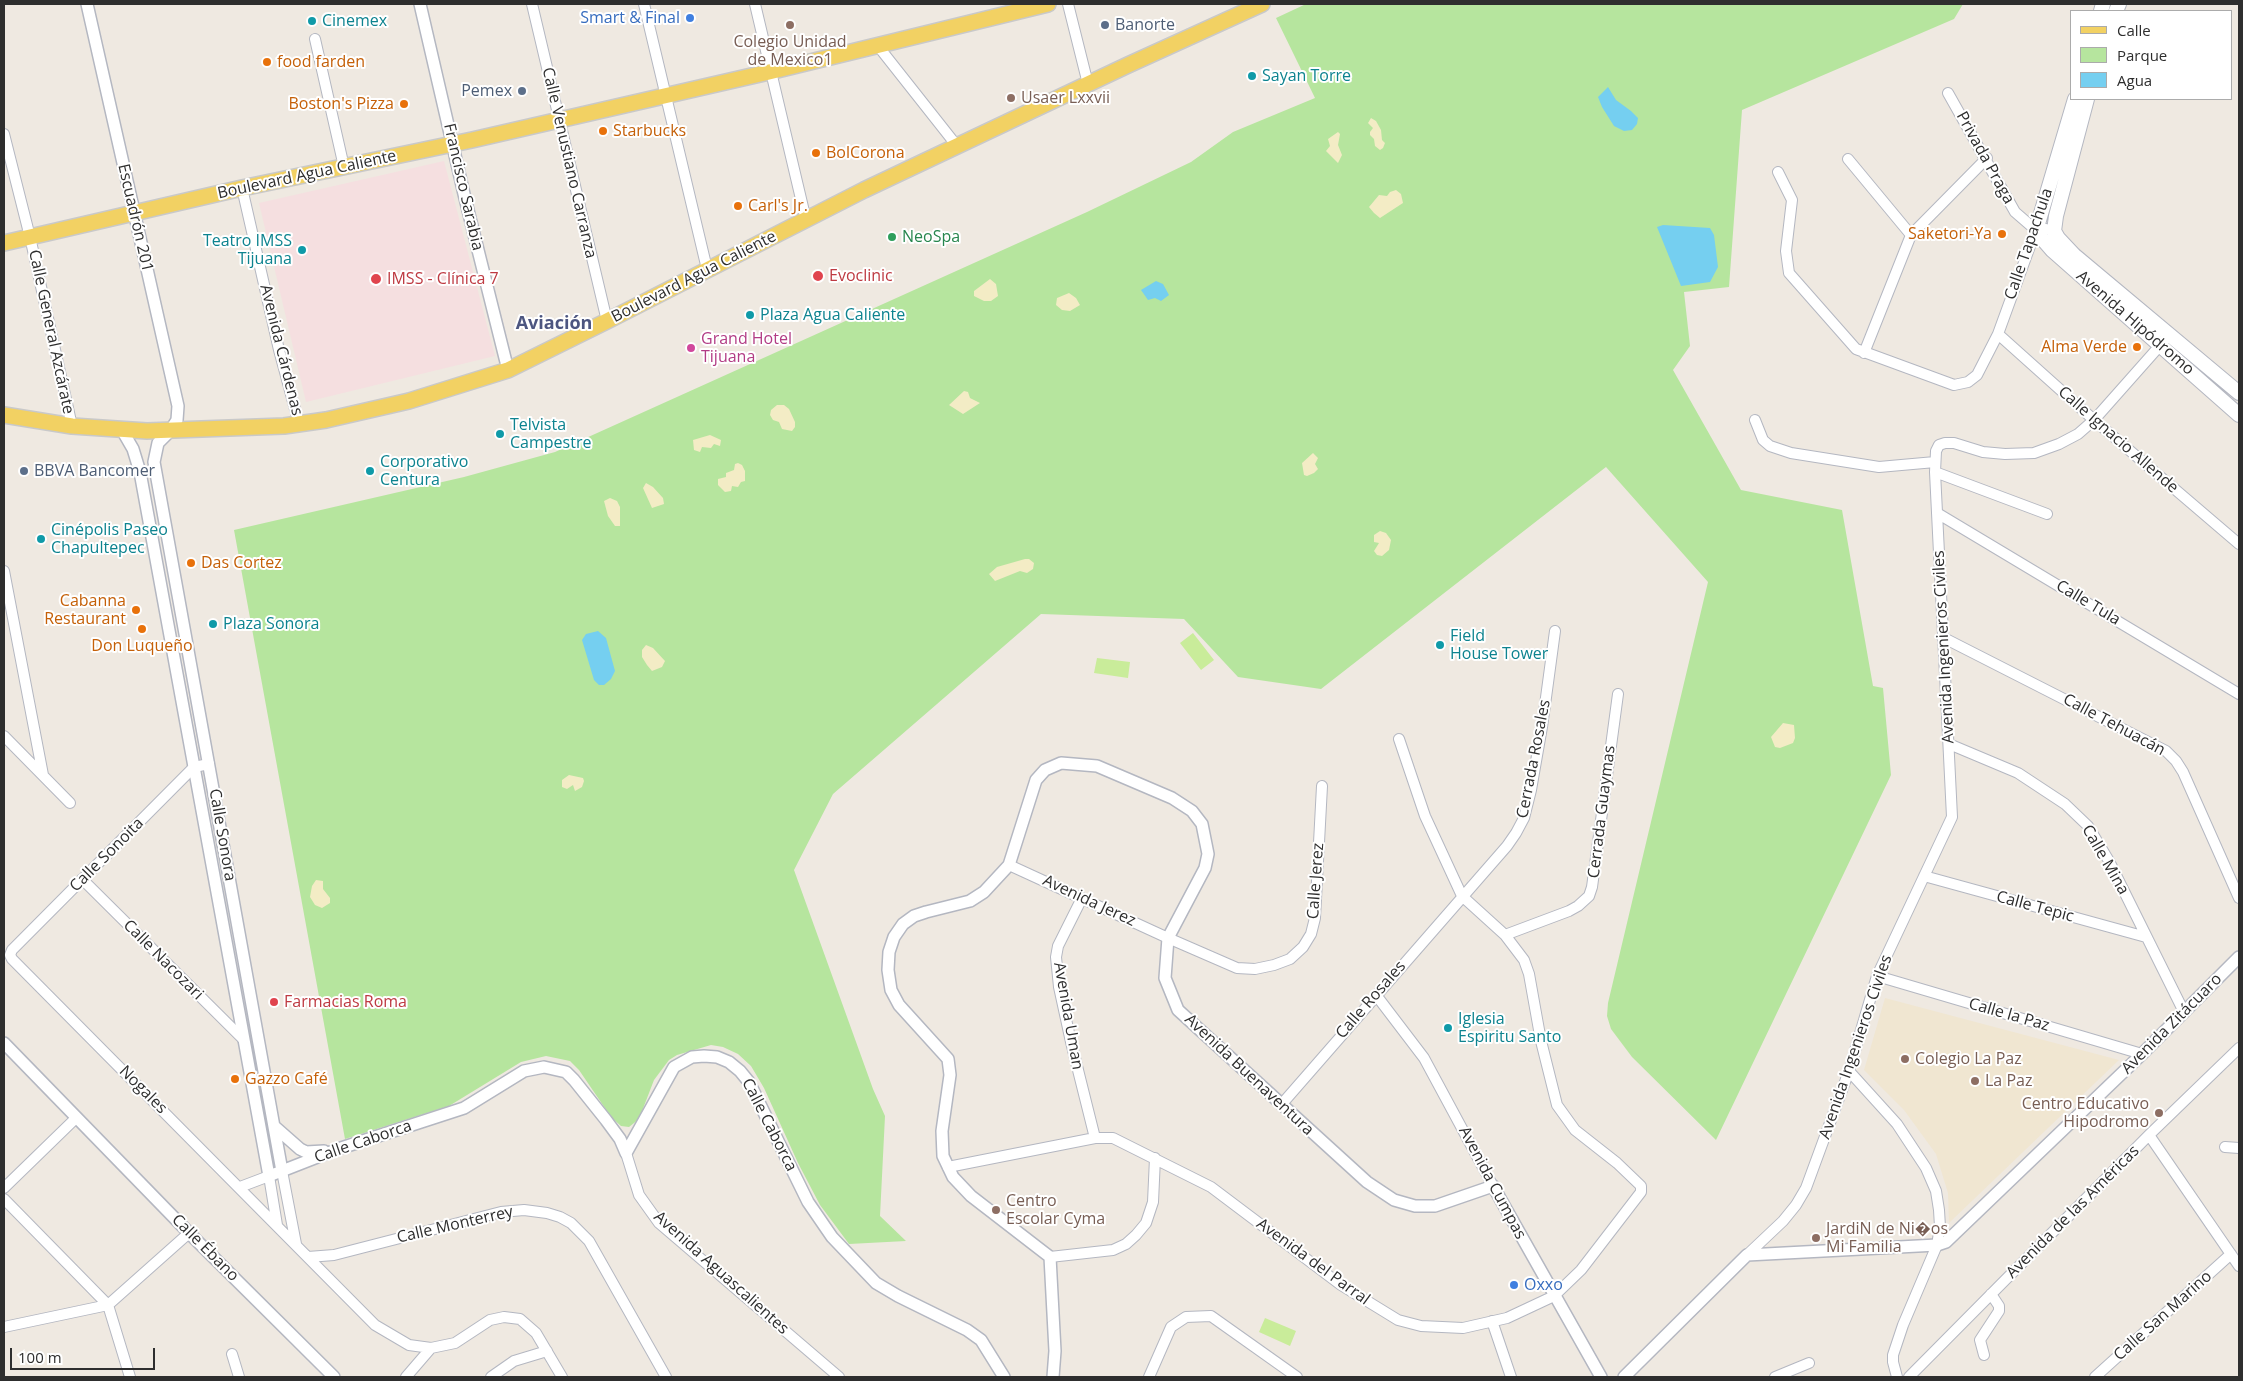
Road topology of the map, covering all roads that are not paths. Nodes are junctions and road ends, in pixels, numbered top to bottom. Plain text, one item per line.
1 (87, 4) edge
2 (420, 4) edge
3 (532, 4) edge
4 (644, 4) edge
5 (755, 4) edge
6 (1048, 4) edge
7 (1068, 4) edge
8 (1241, 4) edge
9 (1262, 4) edge
10 (1220, 23) junction
11 (315, 39) dead end
12 (878, 46) junction
13 (770, 72) junction
14 (1088, 84) junction
15 (1948, 93) dead end
16 (666, 94) junction
17 (2075, 100) edge
18 (2087, 100) edge
19 (558, 118) junction
20 (4, 134) edge
21 (453, 143) junction
22 (957, 146) junction
23 (1986, 158) junction
24 (1848, 159) dead end
25 (344, 167) junction
26 (1778, 172) dead end
27 (242, 188) junction
28 (134, 214) junction
29 (806, 220) junction
30 (2037, 227) junction
31 (2054, 231) junction
32 (1911, 235) junction
33 (30, 237) junction
34 (4, 244) edge
35 (708, 269) junction
36 (607, 321) junction
37 (1998, 334) junction
38 (2170, 334) junction
39 (2160, 346) junction
40 (1864, 353) junction
41 (508, 370) junction
42 (2239, 393) edge
43 (2239, 414) edge
44 (4, 415) edge
45 (1755, 420) dead end
46 (2094, 420) junction
47 (300, 424) junction
48 (72, 426) junction
49 (122, 430) junction
50 (170, 431) junction
51 (1935, 467) junction
52 (1937, 513) junction
53 (2047, 514) dead end
54 (2239, 544) edge
55 (4, 571) edge
56 (1554, 630) dead end
57 (1942, 637) junction
58 (1618, 694) dead end
59 (2239, 694) edge
60 (4, 736) edge
61 (1399, 739) dead end
62 (1949, 744) junction
63 (209, 764) junction
64 (194, 767) junction
65 (43, 775) junction
66 (1322, 786) dead end
67 (70, 803) dead end
68 (1009, 865) junction
69 (1924, 876) junction
70 (82, 879) junction
71 (1462, 896) junction
72 (1082, 898) junction
73 (2239, 898) edge
74 (1505, 934) junction
75 (1168, 938) junction
76 (2146, 938) junction
77 (10, 954) joint
78 (2239, 957) edge
79 (1877, 976) junction
80 (1376, 995) junction
81 (2184, 1012) junction
82 (244, 1040) junction
83 (4, 1044) edge
84 (2239, 1048) edge
85 (2142, 1054) junction
86 (1849, 1071) junction
87 (1280, 1105) junction
88 (76, 1118) junction
89 (275, 1127) junction
90 (2149, 1135) junction
91 (1095, 1138) junction
92 (2225, 1147) dead end
93 (2239, 1148) edge
94 (338, 1150) junction
95 (626, 1153) junction
96 (1155, 1158) junction
97 (948, 1167) junction
98 (282, 1171) junction
99 (269, 1176) junction
100 (1493, 1186) junction
101 (240, 1187) junction
102 (4, 1188) edge
103 (4, 1199) edge
104 (277, 1224) junction
105 (189, 1233) junction
106 (296, 1245) junction
107 (1937, 1245) junction
108 (2231, 1254) junction
109 (1747, 1255) junction
110 (308, 1257) junction
111 (1050, 1257) junction
112 (2239, 1266) edge
113 (1991, 1294) junction
114 (1554, 1296) junction
115 (108, 1305) junction
116 (1492, 1321) junction
117 (4, 1327) edge
118 (431, 1348) junction
119 (547, 1351) junction
120 (232, 1354) dead end
121 (1984, 1355) dead end
122 (1809, 1363) dead end
123 (130, 1377) edge
124 (238, 1377) edge
125 (334, 1377) edge
126 (406, 1377) edge
127 (491, 1377) edge
128 (562, 1377) edge
129 (666, 1377) edge
130 (839, 1377) edge
131 (1004, 1377) edge
132 (1053, 1377) edge
133 (1149, 1377) edge
134 (1295, 1377) edge
135 (1511, 1377) edge
136 (1601, 1377) edge
137 (1624, 1377) edge
138 (1775, 1377) edge
139 (1897, 1377) edge
140 (1909, 1377) edge
141 (2095, 1377) edge

1 - 28 street, Escuadrón 201
2 - 21 street, Francisco Sarabia
3 - 19 street, Calle Venustiano Carranza
4 - 16 street
5 - 13 street
6 - 12 main road, Boulevard Agua Caliente
7 - 14 street
8 - 10 main road
9 - 10 main road, Boulevard Agua Caliente
10 - 14 main road, Boulevard Agua Caliente
11 - 25 street
12 - 13 main road, Boulevard Agua Caliente
12 - 22 street
13 - 16 main road, Boulevard Agua Caliente
13 - 29 street
14 - 22 main road, Boulevard Agua Caliente
15 - 23 street, Privada Praga
16 - 19 main road, Boulevard Agua Caliente
16 - 35 street
17 - 30 main road, Calle Tapachula
18 - 31 main road, Calle Tapachula
19 - 21 main road, Boulevard Agua Caliente
19 - 36 street, Calle Venustiano Carranza
20 - 33 street, Calle General Azcárate
21 - 25 main road, Boulevard Agua Caliente
21 - 41 street, Francisco Sarabia
22 - 29 main road, Boulevard Agua Caliente
23 - 30 street, Privada Praga
23 - 32 street
24 - 32 street
25 - 27 main road, Boulevard Agua Caliente
26 - 40 street
27 - 28 main road, Boulevard Agua Caliente
27 - 47 street, Avenida Cárdenas
28 - 33 main road, Boulevard Agua Caliente
28 - 50 street, Escuadrón 201
29 - 35 main road, Boulevard Agua Caliente
30 - 31 street, Privada Praga
30 - 37 street, Calle Tapachula
30 - 39 main road, Avenida Hipódromo
31 - 38 main road, Avenida Hipódromo
32 - 40 street
33 - 34 main road, Boulevard Agua Caliente
33 - 48 street, Calle General Azcárate
35 - 36 main road, Boulevard Agua Caliente
36 - 41 main road, Boulevard Agua Caliente
37 - 40 street, Calle Tapachula
37 - 46 street, Calle Ignacio Allende
38 - 39 street
38 - 42 main road, Avenida Hipódromo
39 - 43 main road, Avenida Hipódromo
39 - 46 street
41 - 47 main road, Boulevard Agua Caliente
44 - 48 main road, Boulevard Agua Caliente
45 - 51 street
46 - 51 street, Avenida Ingenieros Civiles
46 - 54 street, Calle Ignacio Allende
47 - 50 main road, Boulevard Agua Caliente
48 - 49 main road, Boulevard Agua Caliente
49 - 50 main road, Boulevard Agua Caliente
49 - 64 street, Calle Sonora
50 - 63 street, Calle Sonora
51 - 52 street, Avenida Ingenieros Civiles
51 - 53 street
52 - 57 street, Avenida Ingenieros Civiles
52 - 59 street, Calle Tula
55 - 65 street
56 - 71 street, Cerrada Rosales
57 - 62 street, Avenida Ingenieros Civiles
57 - 73 street, Calle Tehuacán
58 - 74 street, Cerrada Guaymas
60 - 65 street
61 - 71 street
62 - 69 street, Avenida Ingenieros Civiles
62 - 76 street, Calle Mina
63 - 64 street
63 - 89 street, Calle Sonora
64 - 70 street, Calle Sonoita
64 - 82 street, Calle Sonora
65 - 67 street
66 - 75 street, Calle Jerez
68 - 72 street, Avenida Jerez
68 - 75 street, Avenida Buenaventura
68 - 97 street, Avenida Buenaventura
69 - 76 street, Calle Tepic
69 - 79 street, Avenida Ingenieros Civiles
70 - 77 street, Calle Sonoita
70 - 82 street, Calle Nacozari
71 - 74 street, Avenida del Parral
71 - 80 street, Calle Rosales
72 - 75 street, Avenida Jerez
72 - 91 street, Avenida Uman
74 - 114 street, Avenida del Parral
75 - 87 street, Avenida Buenaventura
76 - 81 street, Calle Mina
77 - 101 street, Nogales
78 - 81 street, Avenida Zitácuaro
79 - 85 street, Calle la Paz
79 - 86 street, Avenida Ingenieros Civiles
80 - 87 street, Calle Rosales
80 - 100 street, Avenida Cumpas
81 - 85 street, Avenida Zitácuaro
82 - 99 street, Calle Sonora
83 - 88 street, Calle Ébano
84 - 90 street, Avenida de las Américas
85 - 107 street, Avenida Zitácuaro
86 - 107 street
86 - 109 street, Avenida Ingenieros Civiles
87 - 100 street, Avenida Buenaventura
88 - 102 street
88 - 105 street, Calle Ébano
89 - 94 street
89 - 98 street, Calle Sonora
90 - 108 street
90 - 113 street, Avenida de las Américas
91 - 96 street, Avenida del Parral
91 - 97 street, Avenida del Parral
92 - 93 street
94 - 95 street, Calle Caborca
94 - 98 street, Calle Caborca
95 - 130 street, Avenida Aguascalientes
95 - 131 street, Calle Caborca
96 - 111 street
96 - 116 street, Avenida del Parral
97 - 111 street, Avenida Buenaventura
98 - 99 street, Calle Caborca
98 - 106 street, Calle Sonora
99 - 101 street, Calle Caborca
99 - 104 street, Calle Sonora
100 - 114 street, Avenida Cumpas
101 - 104 street, Nogales
103 - 115 street
104 - 106 street, Nogales
105 - 115 street
105 - 125 street, Calle Ébano
106 - 110 street, Nogales
107 - 109 street, Avenida Zitácuaro
107 - 139 street
108 - 112 street
108 - 141 street, Calle San Marino
109 - 137 street, Avenida Ingenieros Civiles
110 - 118 street, Nogales
110 - 129 street, Calle Monterrey
111 - 132 street
113 - 121 street
113 - 140 street, Avenida de las Américas
114 - 116 street, Avenida del Parral
114 - 136 street, Avenida Cumpas
115 - 117 street
115 - 123 street
116 - 135 street
118 - 119 street
118 - 126 street
119 - 127 street
119 - 128 street
120 - 124 street
122 - 138 street
133 - 134 street

